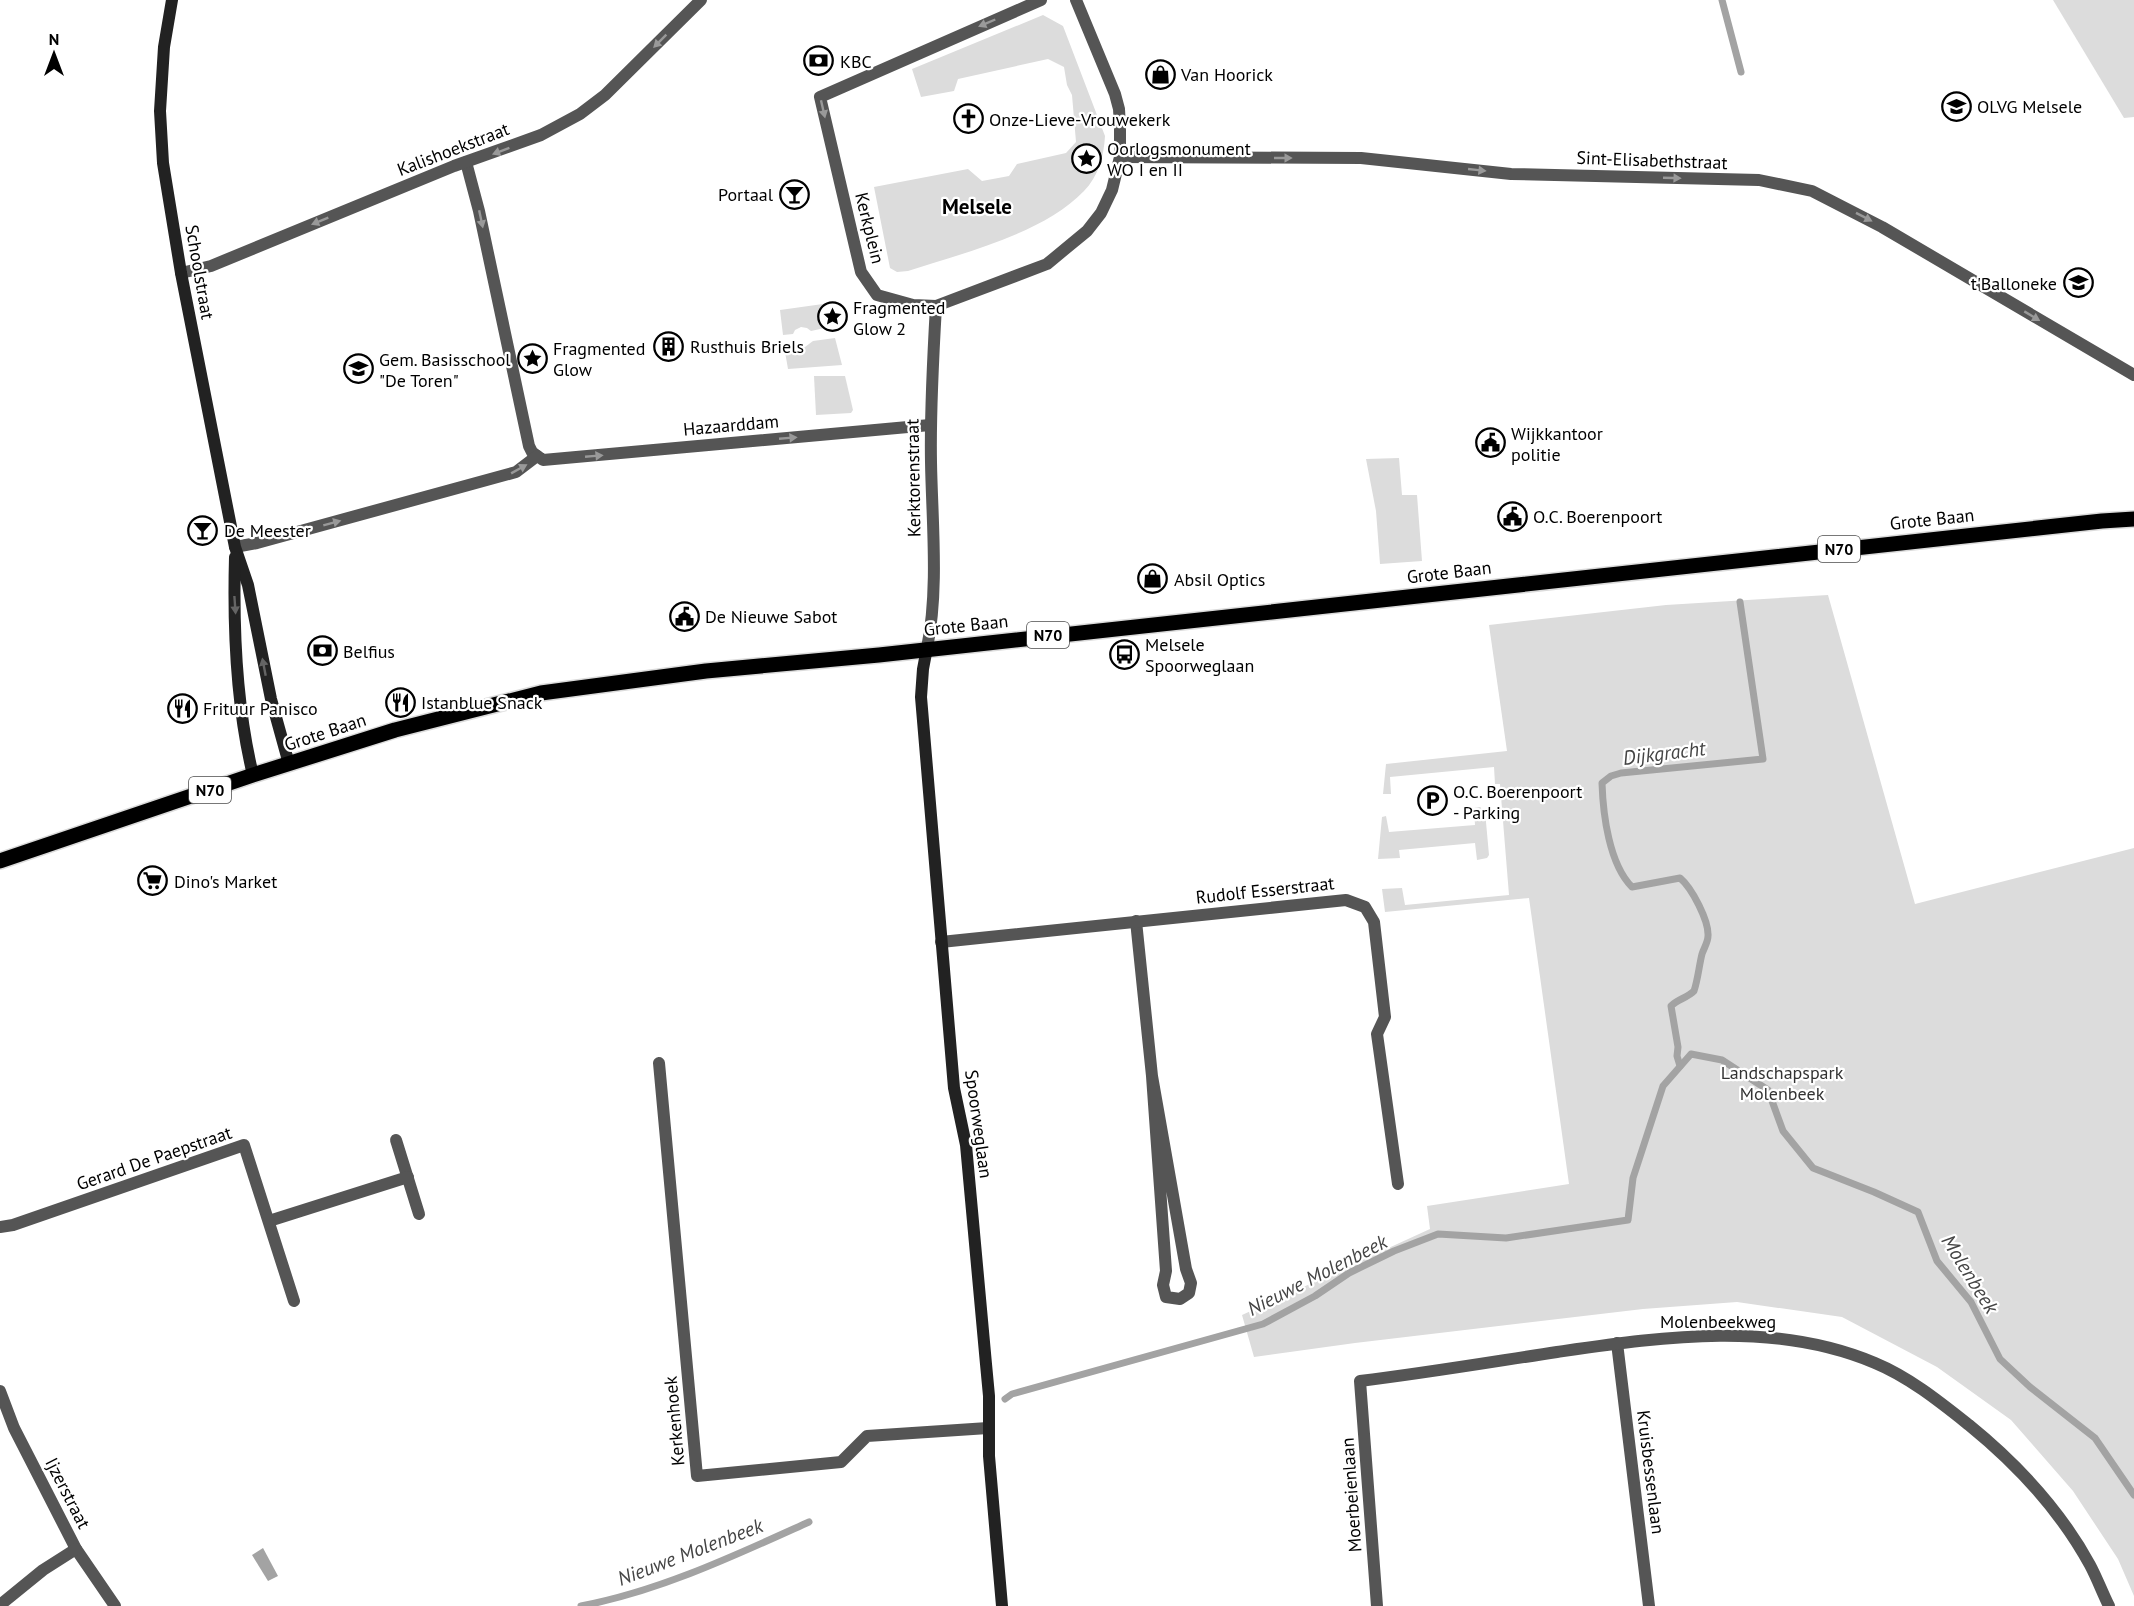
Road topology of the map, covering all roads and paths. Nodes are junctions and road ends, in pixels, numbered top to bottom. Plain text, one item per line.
1 (172, 0) edge
2 (701, 0) edge
3 (1041, 0) edge
4 (1076, 0) edge
5 (1120, 157) junction
6 (466, 162) junction
7 (181, 273) junction
8 (936, 306) junction
9 (2134, 375) edge
10 (930, 425) junction
11 (537, 456) junction
12 (2134, 517) edge
13 (235, 547) junction
14 (927, 648) junction
15 (289, 764) junction
16 (253, 775) junction
17 (0, 861) edge
18 (1136, 921) junction
19 (941, 942) junction
20 (659, 1063) dead end
21 (1152, 1076) junction
22 (396, 1140) dead end
23 (408, 1177) junction
24 (1398, 1184) dead end
25 (419, 1214) dead end
26 (269, 1221) junction
27 (0, 1227) edge
28 (294, 1301) dead end
29 (1617, 1343) junction
30 (1360, 1381) joint
31 (0, 1391) edge
32 (988, 1428) junction
33 (76, 1549) junction
34 (0, 1605) edge
35 (115, 1606) edge
36 (1002, 1606) edge
37 (1377, 1606) edge
38 (1649, 1606) edge
39 (2109, 1606) edge

1 - 7 main road, Schoolstraat
2 -> 6 street, Kalishoekstraat
3 -> 8 street, Kerkplein
4 - 5 street, Kerkplein
5 - 8 street, Kerkplein
5 -> 9 street, Sint-Elisabethstraat
6 -> 7 street, Kalishoekstraat
6 -> 11 street
7 - 13 main road, Schoolstraat
8 - 10 street, Kerktorenstraat
11 -> 10 street, Hazaarddam
10 - 14 street, Kerktorenstraat
13 -> 11 street
12 - 14 main road, Grote Baan / N70
15 -> 13 main road, Schoolstraat
13 -> 16 main road, Schoolstraat
14 - 15 main road, Grote Baan / N70
14 - 19 main road, Spoorweglaan
15 - 16 main road, Grote Baan / N70
16 - 17 main road, Grote Baan / N70
18 - 19 street, Rudolf Esserstraat
18 - 21 street
18 - 24 street, Rudolf Esserstraat
19 - 32 main road, Spoorweglaan
20 - 32 street, Kerkenhoek
21 - 21 street
22 - 23 street
23 - 25 street
23 - 26 street
26 - 27 street, Gerard De Paepstraat
26 - 28 street, Gerard De Paepstraat
29 - 30 street, Molenbeekweg
29 - 38 street, Kruisbessenlaan
29 - 39 street, Molenbeekweg
30 - 37 street, Moerbeienlaan
31 - 33 street, Ijzerstraat
32 - 36 main road, Spoorweglaan
33 - 34 street
33 - 35 street, Ijzerstraat

